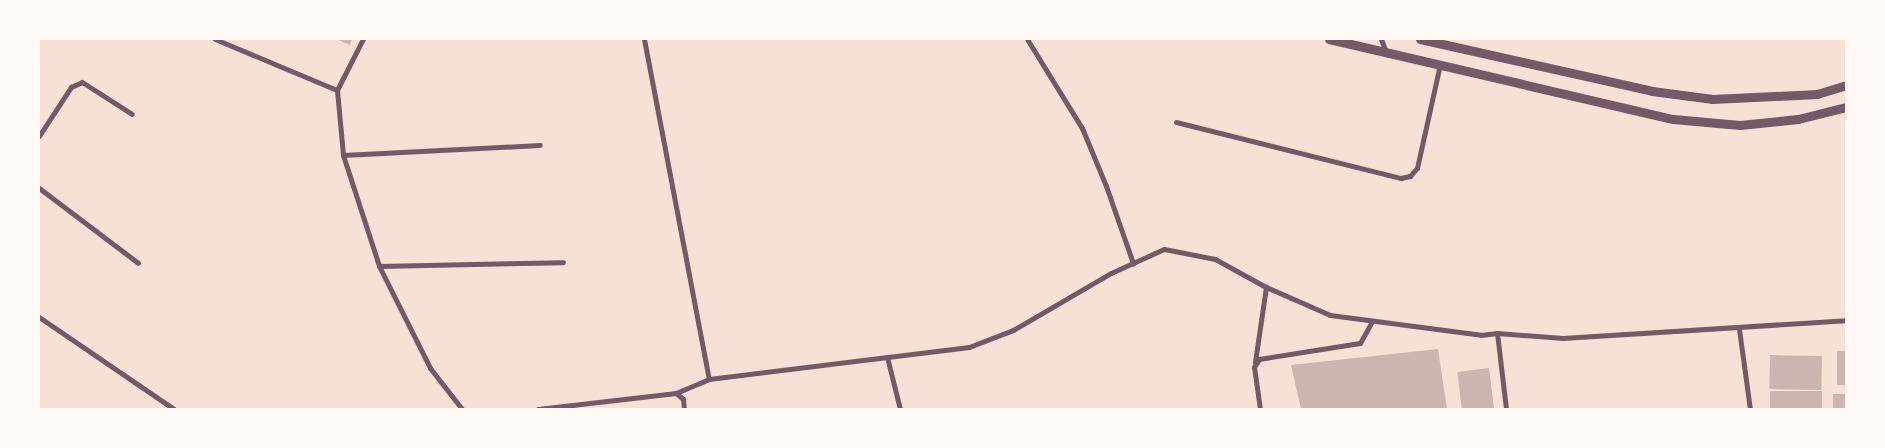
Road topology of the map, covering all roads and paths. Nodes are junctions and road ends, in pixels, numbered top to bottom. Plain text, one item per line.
1 (215, 39) edge
2 (363, 39) edge
3 (644, 39) edge
4 (1027, 39) edge
5 (1329, 39) edge
6 (1381, 39) edge
7 (1420, 39) edge
8 (229, 41) edge
9 (1386, 52) junction
10 (1440, 64) junction
11 (1846, 85) edge
12 (336, 90) junction
13 (1846, 107) edge
14 (132, 114) dead end
15 (1176, 122) dead end
16 (39, 136) edge
17 (540, 145) dead end
18 (343, 155) junction
19 (39, 188) edge
20 (563, 262) dead end
21 (138, 263) dead end
22 (1133, 263) junction
23 (379, 266) junction
24 (1266, 287) junction
25 (39, 317) edge
26 (1846, 320) edge
27 (1372, 321) junction
28 (1739, 329) junction
29 (1497, 333) junction
30 (887, 357) junction
31 (1254, 362) junction
32 (709, 379) junction
33 (676, 393) junction
34 (174, 409) edge
35 (462, 409) edge
36 (538, 409) edge
37 (684, 409) edge
38 (900, 409) edge
39 (1260, 409) edge
40 (1506, 409) edge
41 (1750, 409) edge

1 - 8 street
2 - 12 street
3 - 32 street
4 - 22 street
5 - 9 street
6 - 9 street
7 - 11 street
8 - 12 street
9 - 10 street
10 - 13 street
10 - 15 street
12 - 18 street
14 - 16 street
17 - 18 street
18 - 23 street
19 - 21 street
20 - 23 street
22 - 24 street
22 - 30 street
23 - 35 street
24 - 27 street
24 - 31 street
25 - 34 street
26 - 28 street
27 - 29 street
27 - 31 street
28 - 29 street
28 - 41 street
29 - 40 street
30 - 32 street
30 - 38 street
31 - 39 street
32 - 33 street
33 - 36 street
33 - 37 street

